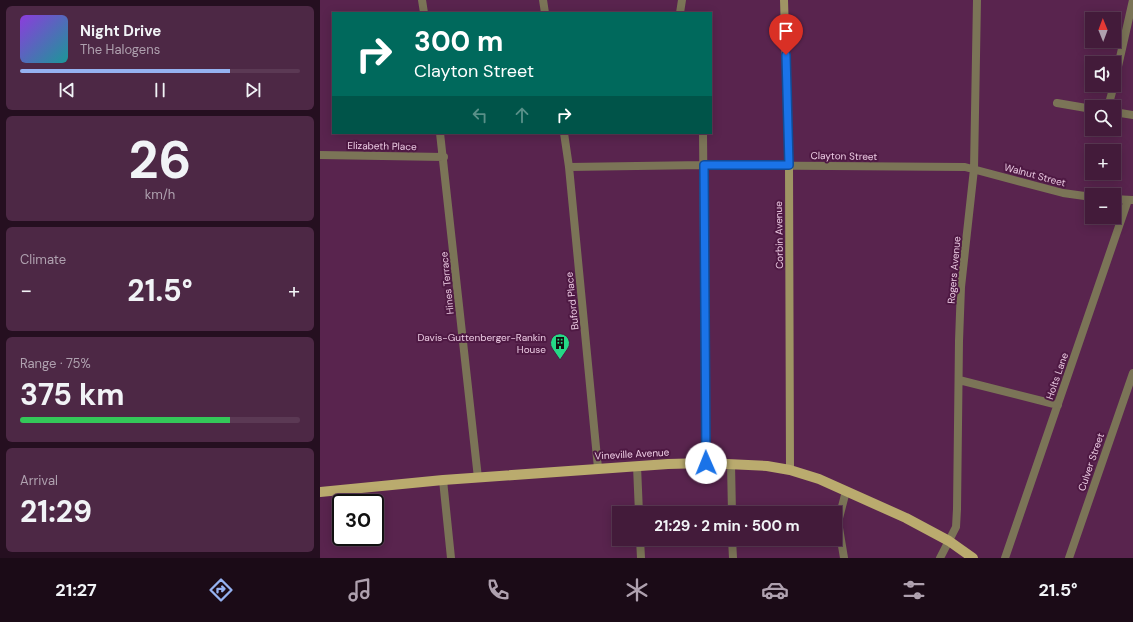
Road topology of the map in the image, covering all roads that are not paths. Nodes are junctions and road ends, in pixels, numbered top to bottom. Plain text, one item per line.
1 (422, 0) edge
2 (543, 0) edge
3 (682, 0) edge
4 (784, 0) edge
5 (977, 0) edge
6 (1133, 0) edge
7 (424, 12) edge
8 (545, 12) edge
9 (680, 12) edge
10 (1120, 56) edge
11 (1057, 103) dead end
12 (1085, 108) edge
13 (1121, 113) edge
14 (1133, 115) edge
15 (440, 134) edge
16 (564, 134) edge
17 (703, 134) edge
18 (320, 155) edge
19 (444, 157) junction
20 (704, 165) junction
21 (789, 165) junction
22 (569, 167) junction
23 (974, 169) junction
24 (1085, 196) edge
25 (1121, 199) edge
26 (1131, 200) edge
27 (1133, 373) edge
28 (959, 380) junction
29 (1058, 405) junction
30 (706, 463) junction
31 (731, 464) junction
32 (637, 466) junction
33 (598, 468) junction
34 (790, 470) junction
35 (478, 478) junction
36 (443, 480) junction
37 (846, 491) junction
38 (320, 492) edge
39 (639, 506) edge
40 (732, 506) edge
41 (949, 541) junction
42 (640, 546) edge
43 (732, 546) edge
44 (450, 558) edge
45 (641, 558) edge
46 (733, 558) edge
47 (844, 558) edge
48 (940, 558) edge
49 (973, 558) edge
50 (1005, 558) edge
51 (1069, 558) edge

1 - 7 street
2 - 8 street
3 - 9 street
4 - 21 street, Corbin Avenue
5 - 23 street, Rogers Avenue
6 - 10 street
11 - 12 street
13 - 14 street
15 - 19 street, Hines Terrace
16 - 22 street, Buford Place
17 - 20 street
18 - 19 street, Elizabeth Place
19 - 35 street, Hines Terrace
20 - 21 street, Clayton Street
20 - 22 street, Clayton Street
20 - 30 street
21 - 23 street, Clayton Street
21 - 34 street, Corbin Avenue
22 - 33 street, Buford Place
23 - 24 street, Walnut Street
23 - 28 street, Rogers Avenue
25 - 26 street
26 - 29 street, Holts Lane
27 - 51 street, Culver Street
28 - 29 street
28 - 41 street, Rogers Avenue
29 - 50 street, Holts Lane
30 - 31 main road, Vineville Avenue
30 - 32 main road, Vineville Avenue
31 - 34 main road, Vineville Avenue
31 - 40 street
32 - 33 main road, Vineville Avenue
32 - 39 street
33 - 35 main road, Vineville Avenue
34 - 37 main road, Vineville Avenue
35 - 36 main road, Vineville Avenue
36 - 38 main road, Vineville Avenue
36 - 44 street
37 - 41 main road, Vineville Avenue
37 - 47 street
41 - 48 street, Rogers Avenue
41 - 49 main road, Vineville Avenue
42 - 45 street
43 - 46 street

